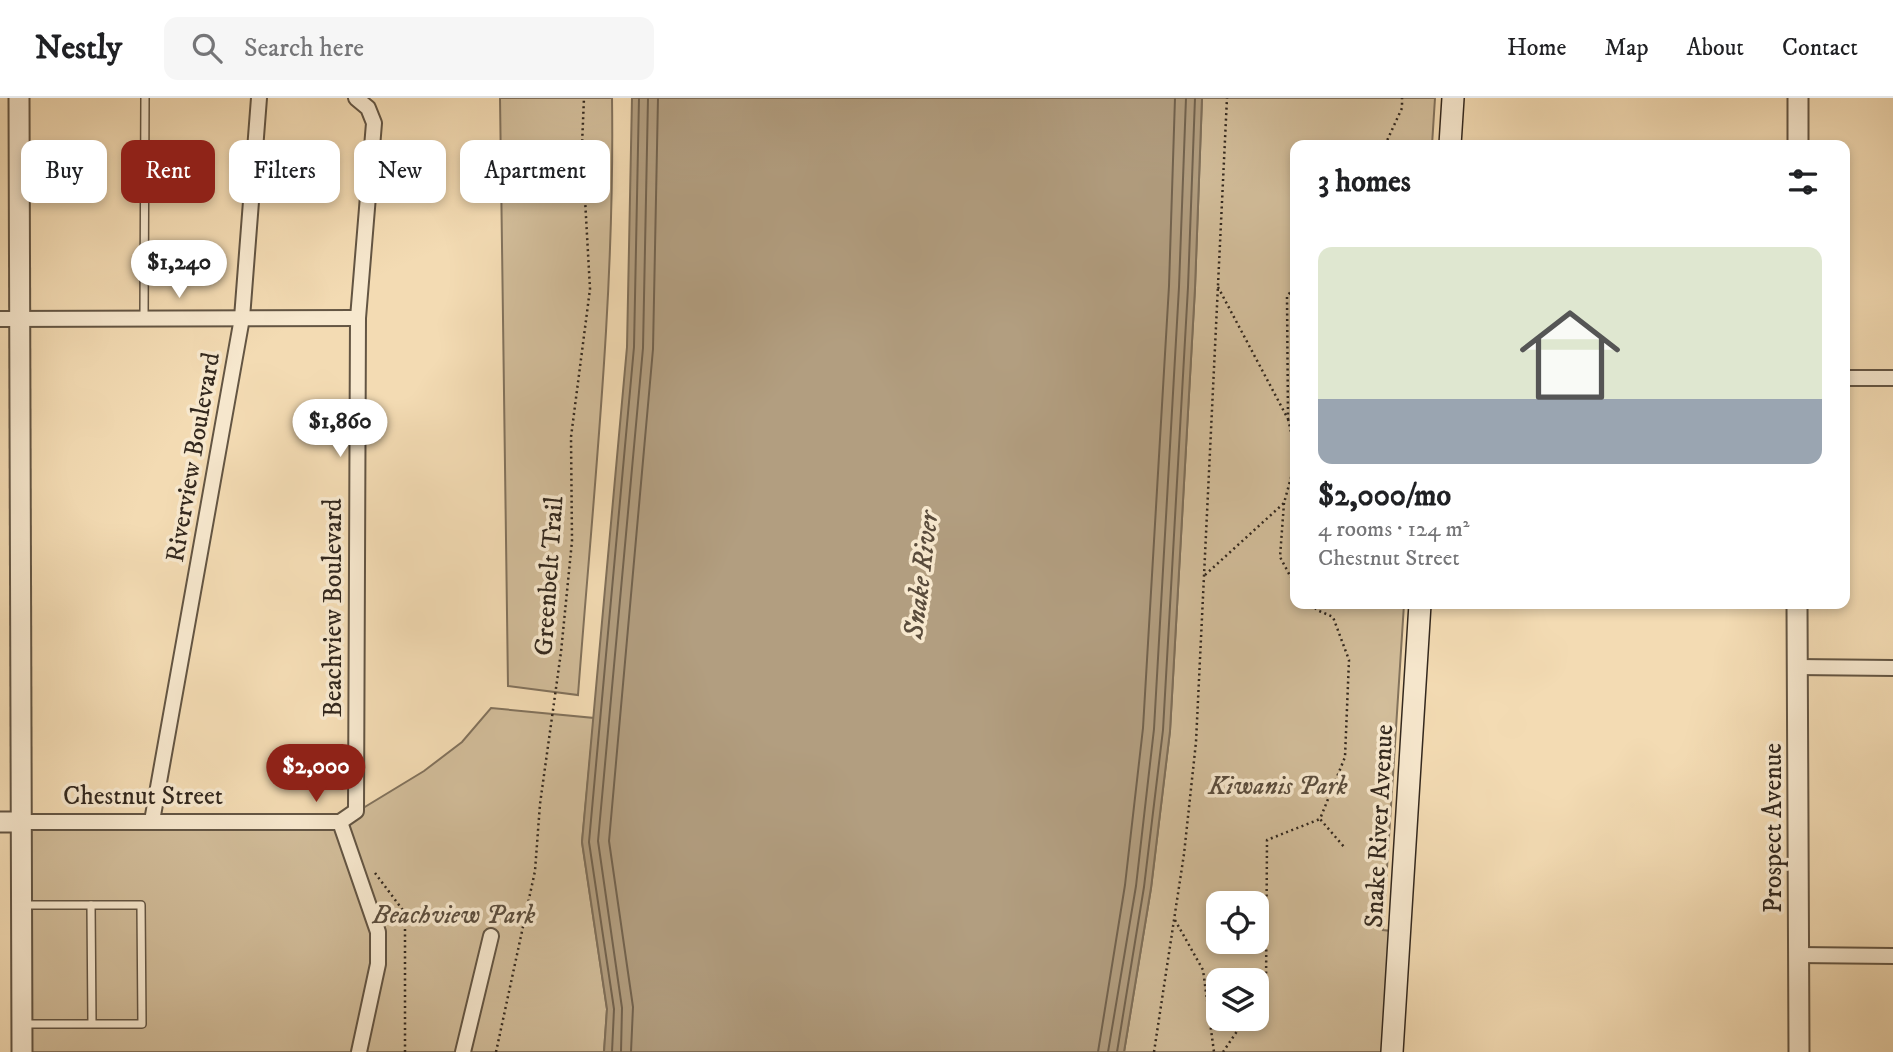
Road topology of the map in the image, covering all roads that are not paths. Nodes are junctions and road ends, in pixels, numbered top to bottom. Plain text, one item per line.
1 (19, 98) edge
2 (145, 98) edge
3 (258, 98) edge
4 (356, 98) edge
5 (1453, 98) edge
6 (1798, 98) edge
7 (1450, 140) edge
8 (1798, 140) edge
9 (144, 318) junction
10 (242, 318) junction
11 (358, 318) junction
12 (10, 319) edge
13 (1850, 377) edge
14 (1893, 378) edge
15 (1420, 609) edge
16 (1797, 609) edge
17 (1797, 667) junction
18 (1893, 668) edge
19 (152, 821) junction
20 (0, 822) edge
21 (22, 822) junction
22 (340, 822) junction
23 (22, 905) junction
24 (91, 905) junction
25 (491, 936) dead end
26 (1798, 955) junction
27 (1893, 956) edge
28 (22, 1024) junction
29 (92, 1024) junction
30 (22, 1052) edge
31 (359, 1052) edge
32 (463, 1052) edge
33 (1392, 1052) edge
34 (1799, 1052) edge

1 - 12 street
2 - 9 lane
3 - 10 street, Riverview Boulevard
4 - 11 street, Beachview Boulevard
5 - 7 main road
6 - 8 street
9 - 10 street
9 - 12 street
10 - 11 street
10 - 19 street, Riverview Boulevard
11 - 22 street, Beachview Boulevard
12 - 21 street
13 - 14 street
15 - 33 main road, Snake River Avenue
16 - 17 street, Prospect Avenue
17 - 18 street
17 - 26 street, Prospect Avenue
19 - 21 street, Chestnut Street
19 - 22 street, Chestnut Street
20 - 21 street, Chestnut Street
21 - 23 street
22 - 31 street
23 - 24 lane
23 - 28 street
24 - 29 lane
24 - 29 lane
25 - 32 street
26 - 27 street
26 - 34 street, Prospect Avenue
28 - 29 lane
28 - 30 street

